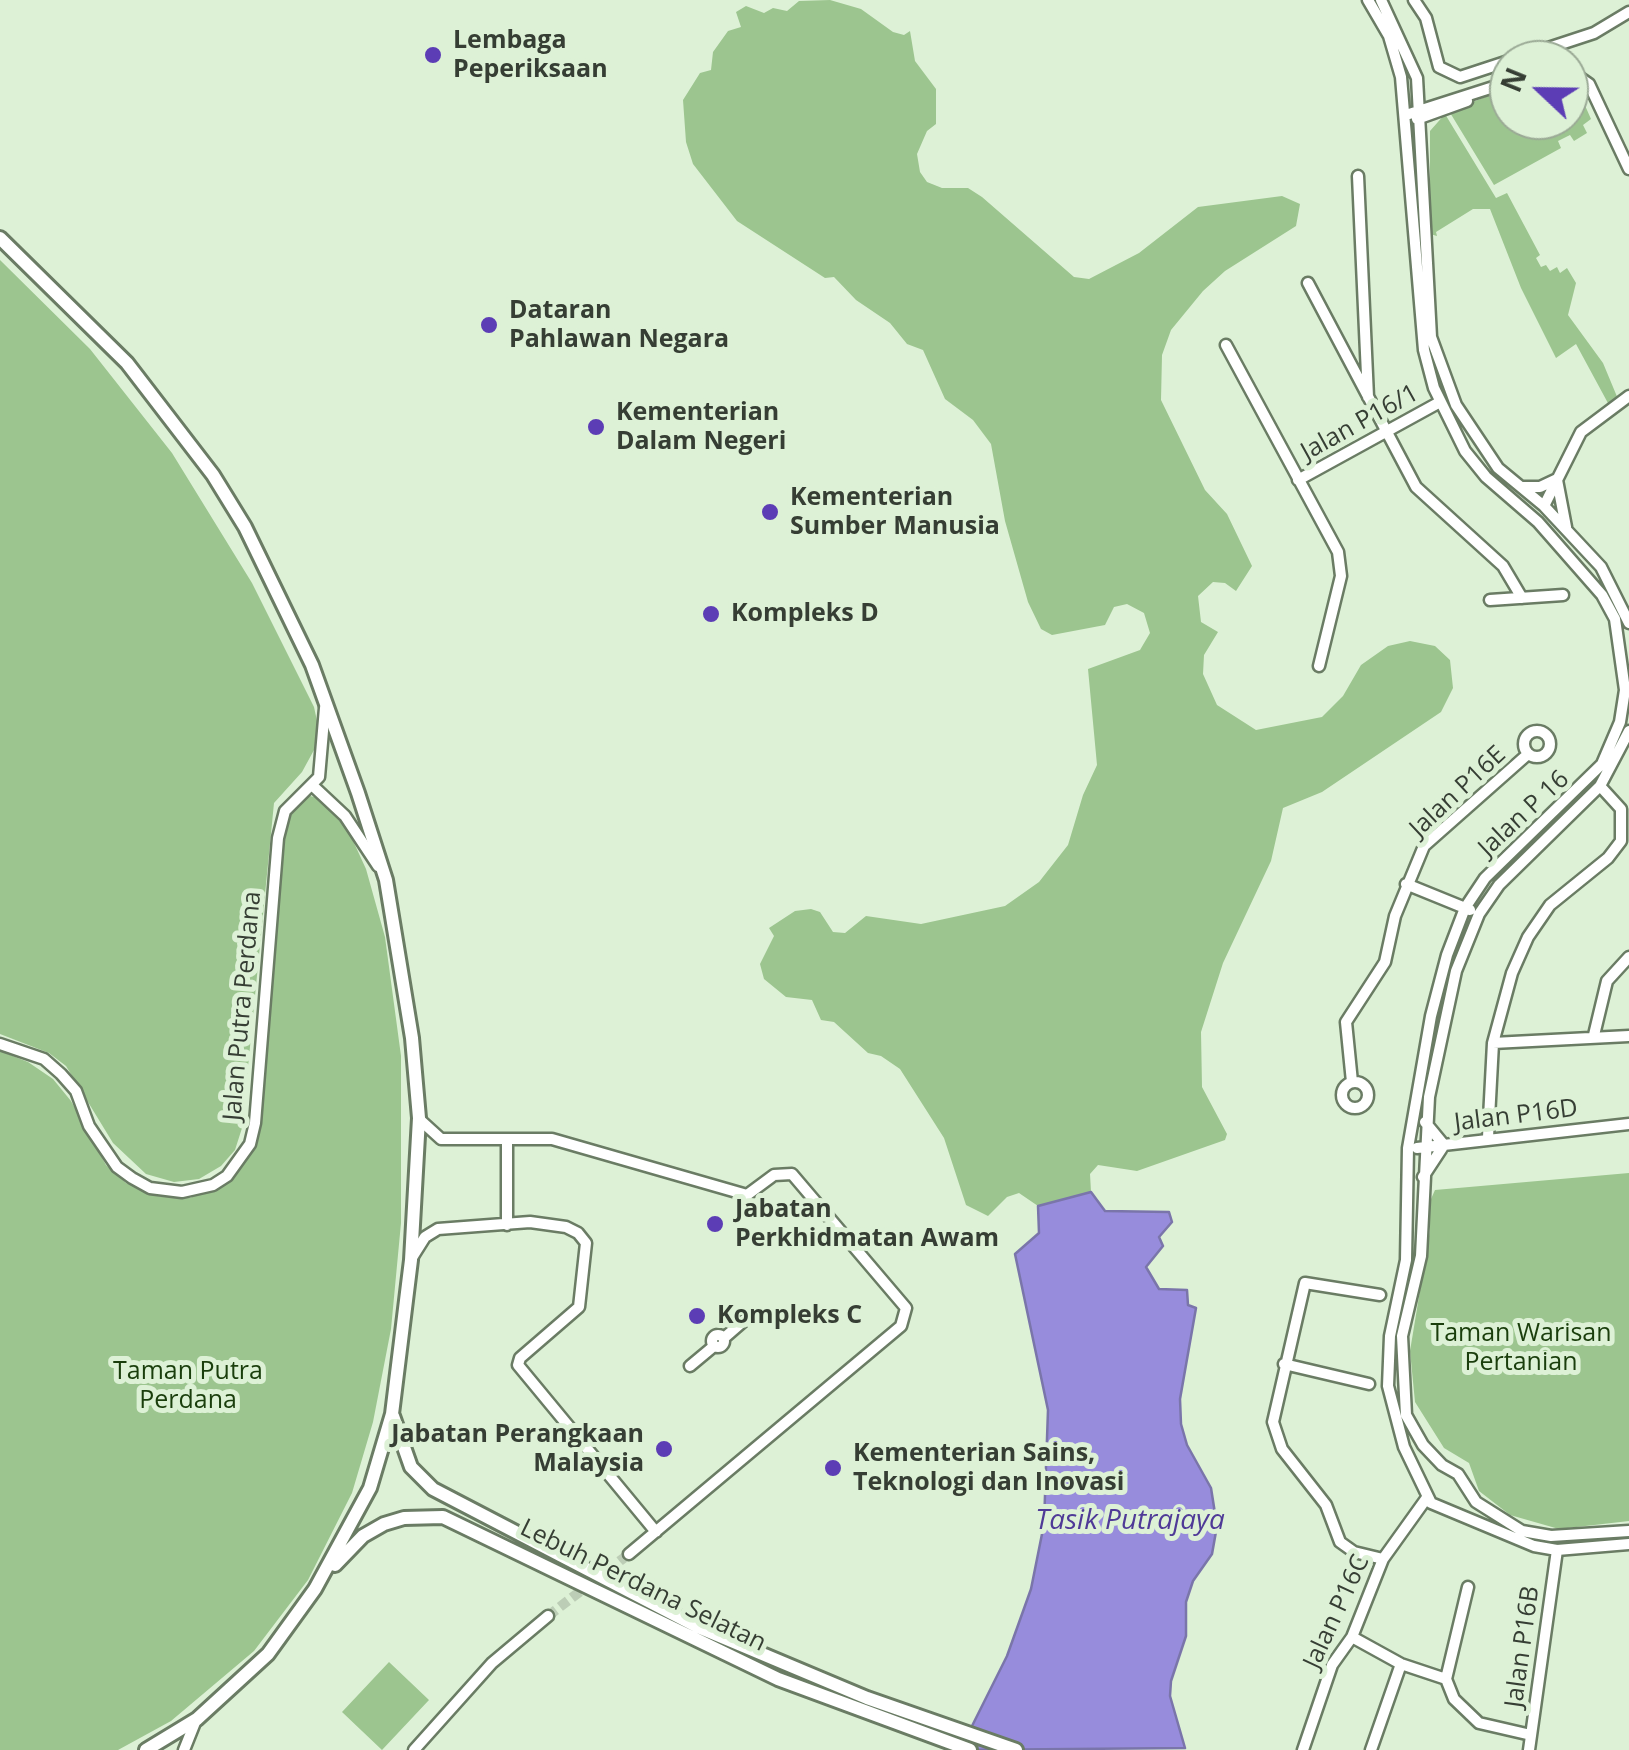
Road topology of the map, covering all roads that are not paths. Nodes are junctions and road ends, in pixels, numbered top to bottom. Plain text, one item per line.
1 (1368, 0) edge
2 (1382, 0) edge
3 (1414, 0) edge
4 (1629, 12) edge
5 (1573, 40) edge
6 (1489, 67) edge
7 (1418, 83) junction
8 (1589, 84) edge
9 (1489, 88) edge
10 (1442, 107) junction
11 (1421, 114) junction
12 (1406, 118) junction
13 (1422, 141) junction
14 (1629, 170) edge
15 (1358, 176) dead end
16 (0, 238) edge
17 (1308, 283) dead end
18 (1226, 346) dead end
19 (1629, 396) edge
20 (1440, 402) junction
21 (1369, 403) junction
22 (1384, 432) junction
23 (1486, 478) junction
24 (1557, 479) junction
25 (1298, 480) junction
26 (1521, 487) junction
27 (1544, 506) junction
28 (1566, 530) junction
29 (1575, 561) junction
30 (1563, 594) dead end
31 (1522, 598) junction
32 (1490, 600) dead end
33 (1628, 616) edge
34 (1614, 619) junction
35 (1629, 634) edge
36 (1629, 644) edge
37 (1622, 664) junction
38 (1319, 666) dead end
39 (325, 702) junction
40 (1629, 731) edge
41 (1528, 754) dead end
42 (314, 786) junction
43 (1600, 786) junction
44 (386, 880) junction
45 (1406, 884) junction
46 (1465, 908) junction
47 (1480, 914) junction
48 (1629, 957) edge
49 (1594, 1035) junction
50 (1629, 1036) edge
51 (1493, 1043) junction
52 (0, 1044) edge
53 (1352, 1082) dead end
54 (418, 1118) junction
55 (1425, 1122) junction
56 (1629, 1124) edge
57 (1488, 1138) junction
58 (508, 1139) junction
59 (1444, 1144) junction
60 (1408, 1148) junction
61 (1422, 1148) junction
62 (1421, 1183) junction
63 (507, 1225) junction
64 (411, 1260) junction
65 (1380, 1295) dead end
66 (748, 1318) dead end
67 (1284, 1364) junction
68 (690, 1366) dead end
69 (1369, 1384) dead end
70 (392, 1414) junction
71 (1442, 1465) junction
72 (1422, 1480) junction
73 (1462, 1486) junction
74 (1426, 1499) junction
75 (1442, 1506) junction
76 (1629, 1531) edge
77 (656, 1532) junction
78 (1629, 1544) edge
79 (1557, 1550) junction
80 (629, 1554) tunnel mouth
81 (1383, 1559) junction
82 (1468, 1587) dead end
83 (315, 1589) junction
84 (548, 1616) tunnel mouth
85 (1352, 1636) junction
86 (1401, 1664) junction
87 (1446, 1679) junction
88 (894, 1716) junction
89 (197, 1719) junction
90 (1531, 1735) junction
91 (146, 1750) edge
92 (184, 1750) edge
93 (414, 1750) edge
94 (970, 1750) edge
95 (1016, 1750) edge
96 (1303, 1750) edge
97 (1371, 1750) edge
98 (1529, 1750) edge

1 - 12 street, Jalan P 16
2 - 7 street
3 - 6 street
4 - 5 street
7 - 10 street
7 - 11 street
8 - 14 street
9 - 10 street
10 - 11 street
10 - 13 street
11 - 12 street
11 - 13 street
12 - 20 street, Jalan P 16
13 - 26 street
15 - 21 street
16 - 39 main road
17 - 21 street
18 - 25 street
19 - 24 street
20 - 22 street, Jalan P16/1
20 - 23 street, Jalan P 16
21 - 22 street
22 - 25 street, Jalan P16/1
22 - 31 street
23 - 27 street
23 - 29 street, Jalan P 16
24 - 26 street
24 - 27 street
24 - 28 street
25 - 38 street
26 - 27 street
27 - 28 street
27 - 29 street
28 - 33 street
29 - 34 street, Jalan P 16
30 - 31 street
31 - 32 street
34 - 35 street
34 - 37 street, Jalan P 16
36 - 37 street
37 - 46 street, Jalan P 16
39 - 42 street
39 - 44 main road
40 - 43 street, Jalan P 16
41 - 45 street, Jalan P16E
42 - 44 street
42 - 52 street, Jalan Putra Perdana
43 - 47 street, Jalan P 16
43 - 51 street
44 - 54 main road
45 - 46 street
45 - 53 street, Jalan P16E
46 - 47 street
46 - 60 street, Jalan P 16
47 - 55 street, Jalan P 16
48 - 49 street
49 - 50 street
49 - 51 street
51 - 57 street
54 - 58 street
54 - 64 main road
55 - 59 street
55 - 61 street, Jalan P 16
56 - 57 street, Jalan P16D
57 - 59 street, Jalan P16D
58 - 63 street
58 - 77 street
59 - 61 street, Jalan P16D
59 - 62 street
60 - 61 street, Jalan P16D
60 - 72 street, Jalan P 16
61 - 62 street, Jalan P 16
62 - 71 street, Jalan P 16
63 - 64 street
63 - 77 street
64 - 70 main road
65 - 67 street
66 - 68 street
67 - 69 street
67 - 81 street
70 - 83 main road
70 - 88 main road, Lebuh Perdana Selatan
71 - 72 street
71 - 73 street, Jalan P 16
72 - 74 street, Jalan P 16
73 - 75 street
73 - 76 street, Jalan P 16
74 - 75 street
74 - 81 street, Jalan P16C
75 - 79 street
77 - 80 street
78 - 79 street
79 - 90 street, Jalan P16B
81 - 85 street, Jalan P16C
82 - 87 street
83 - 88 main road, Lebuh Perdana Selatan
83 - 89 main road
84 - 93 street
85 - 86 street
85 - 96 street, Jalan P16C
86 - 87 street
86 - 97 street
87 - 90 street
88 - 94 main road, Lebuh Perdana Selatan
88 - 95 main road, Lebuh Perdana Selatan
89 - 91 main road
89 - 92 street
90 - 98 street, Jalan P16B

